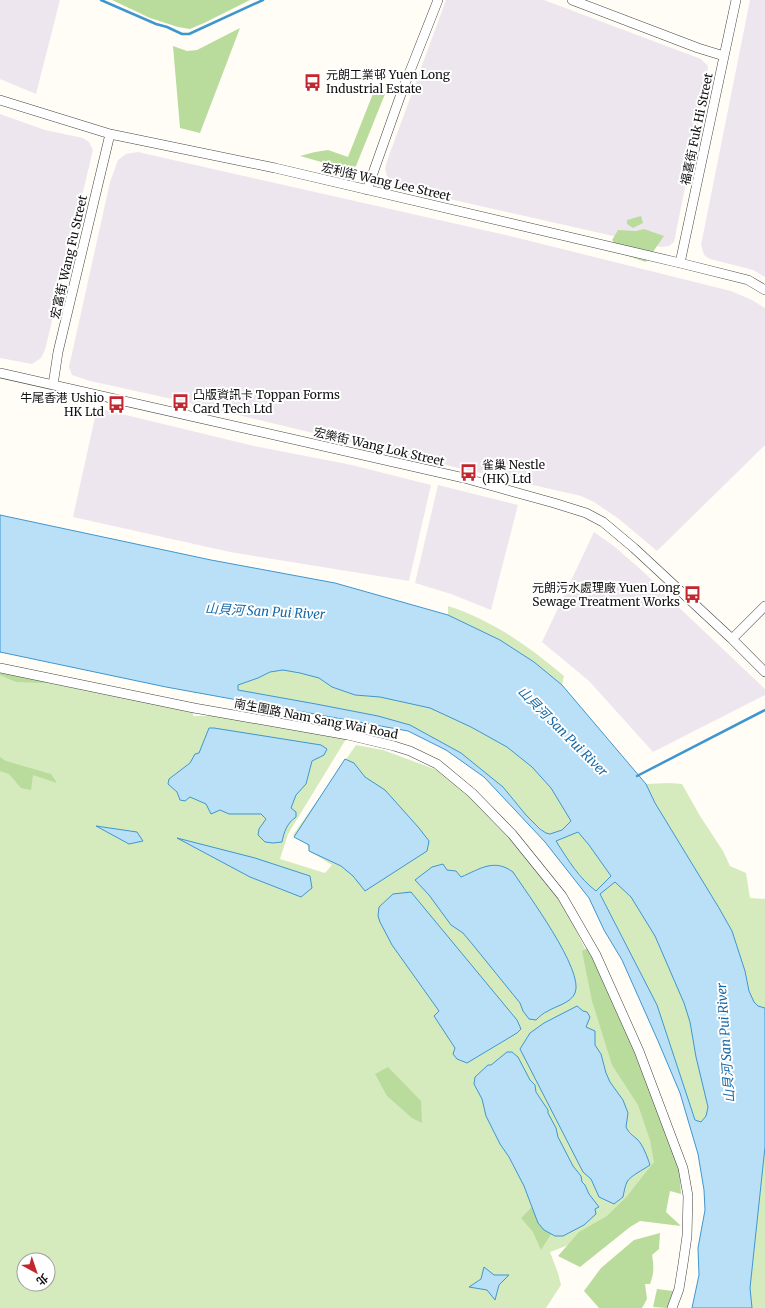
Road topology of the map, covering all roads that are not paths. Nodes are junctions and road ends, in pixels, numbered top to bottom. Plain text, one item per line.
1 (438, 0) edge
2 (572, 0) edge
3 (736, 0) edge
4 (724, 56) junction
5 (0, 100) edge
6 (110, 134) junction
7 (367, 190) junction
8 (680, 263) junction
9 (765, 290) edge
10 (0, 373) edge
11 (53, 385) junction
12 (765, 606) edge
13 (732, 639) junction
14 (0, 668) edge
15 (765, 672) edge
16 (672, 1308) edge

1 - 7 street
2 - 4 street
3 - 4 street, 福喜街 Fuk Hi Street
4 - 8 street, 福喜街 Fuk Hi Street
5 - 6 street, 宏利街 Wang Lee Street
6 - 7 street, 宏利街 Wang Lee Street
6 - 11 street, 宏富街 Wang Fu Street
7 - 8 street, 宏利街 Wang Lee Street
8 - 9 street, 宏利街 Wang Lee Street
10 - 11 street, 宏樂街 Wang Lok Street
11 - 13 street, 宏樂街 Wang Lok Street
12 - 13 street
13 - 15 street, 宏樂街 Wang Lok Street
14 - 16 street, 南生圍路 Nam Sang Wai Road

